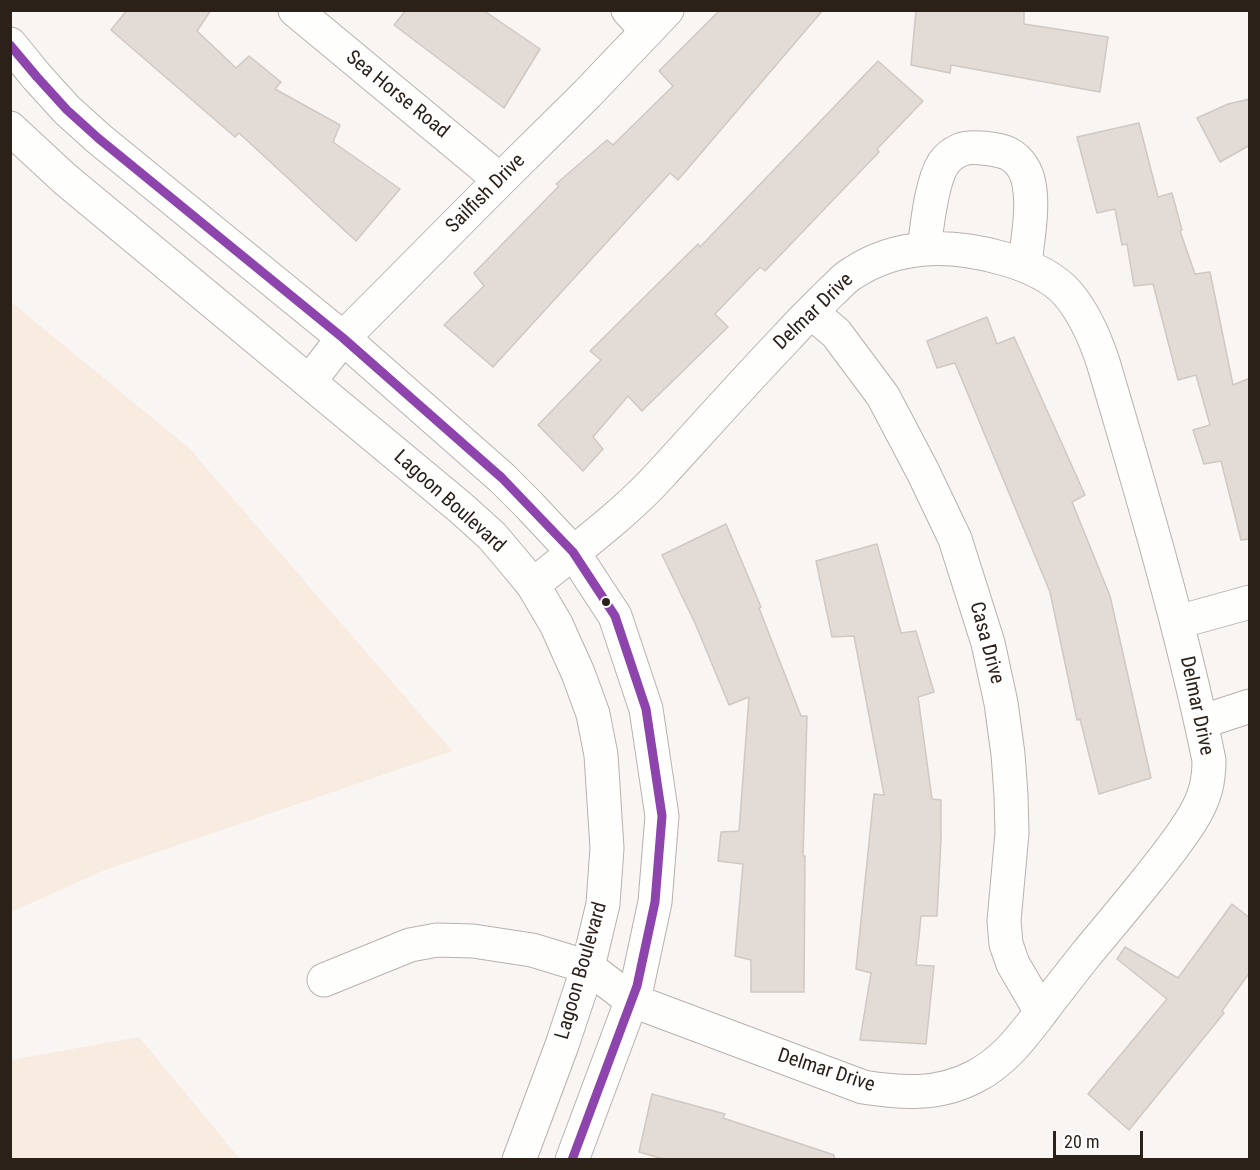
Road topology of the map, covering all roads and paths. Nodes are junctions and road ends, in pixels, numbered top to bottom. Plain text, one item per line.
1 (295, 10) edge
2 (647, 17) edge
3 (10, 44) edge
4 (10, 128) edge
5 (500, 180) junction
6 (924, 249) junction
7 (1024, 266) junction
8 (811, 312) junction
9 (343, 338) junction
10 (309, 382) junction
11 (573, 552) junction
12 (532, 585) junction
13 (1250, 602) edge
14 (1178, 622) junction
15 (1250, 706) edge
16 (1202, 722) junction
17 (588, 967) junction
18 (324, 980) dead end
19 (632, 1000) junction
20 (1041, 1012) junction
21 (519, 1160) edge
22 (572, 1160) edge

1 - 5 street, Sea Horse Road
2 - 5 street, Sailfish Drive
3 - 9 street
4 - 10 street, Lagoon Boulevard
5 - 9 street, Sailfish Drive
6 - 7 street, Delmar Drive
6 - 7 street
6 - 8 street, Delmar Drive
7 - 14 street, Delmar Drive
8 - 11 street, Delmar Drive
8 - 20 street, Casa Drive
9 - 10 street, Sailfish Drive
9 - 11 street
10 - 12 street, Lagoon Boulevard
11 - 12 street, Delmar Drive
11 - 19 street
12 - 17 street, Lagoon Boulevard
13 - 14 street
14 - 16 street, Delmar Drive
15 - 16 street
16 - 20 street, Delmar Drive
17 - 18 street, Delmar Drive
17 - 19 street, Delmar Drive
17 - 21 street, Lagoon Boulevard
19 - 20 street, Delmar Drive
19 - 22 street

